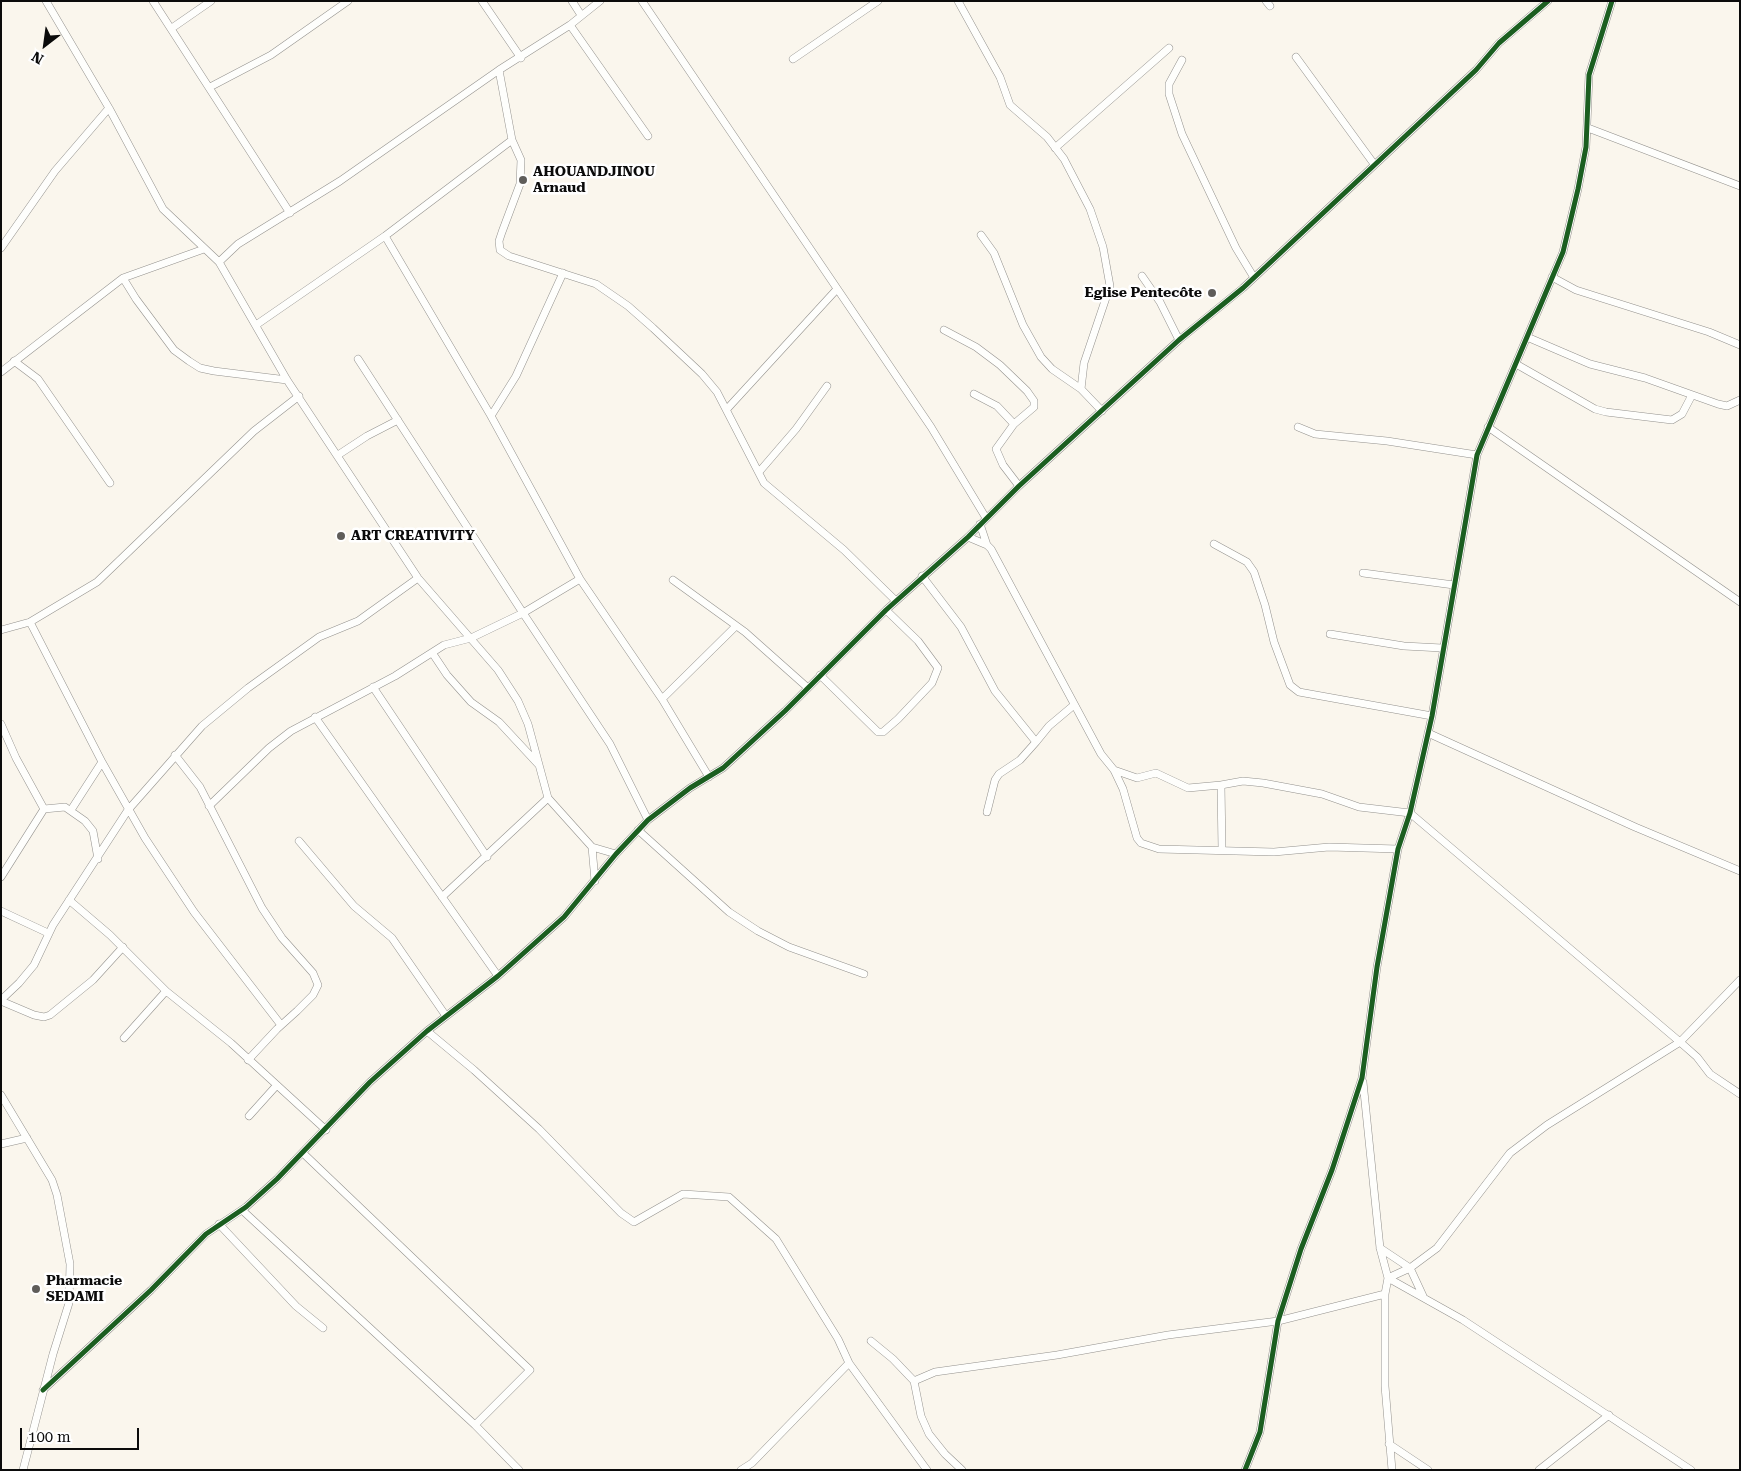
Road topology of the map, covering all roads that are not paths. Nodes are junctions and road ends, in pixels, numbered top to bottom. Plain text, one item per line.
1 (46, 1) edge
2 (153, 1) edge
3 (211, 1) edge
4 (348, 1) edge
5 (482, 1) edge
6 (572, 1) edge
7 (600, 1) edge
8 (642, 1) edge
9 (878, 1) edge
10 (958, 1) edge
11 (1548, 1) edge
12 (1612, 1) edge
13 (581, 16) junction
14 (570, 25) junction
15 (172, 28) junction
16 (1170, 48) dead end
17 (1296, 57) dead end
18 (521, 58) junction
19 (793, 60) dead end
20 (1182, 60) dead end
21 (499, 70) junction
22 (210, 87) junction
23 (109, 108) junction
24 (1588, 128) junction
25 (648, 136) dead end
26 (512, 140) junction
27 (1055, 148) junction
28 (1374, 164) junction
29 (1740, 186) edge
30 (290, 213) junction
31 (981, 235) dead end
32 (385, 236) junction
33 (1, 248) edge
34 (204, 249) junction
35 (219, 262) junction
36 (563, 273) junction
37 (1142, 276) dead end
38 (1254, 276) junction
39 (1552, 277) junction
40 (123, 278) junction
41 (837, 289) junction
42 (256, 325) junction
43 (944, 330) dead end
44 (1527, 337) junction
45 (1179, 340) junction
46 (1740, 345) edge
47 (358, 359) dead end
48 (14, 361) junction
49 (1516, 364) junction
50 (1, 372) edge
51 (287, 380) junction
52 (827, 386) dead end
53 (1081, 389) junction
54 (974, 394) dead end
55 (1692, 395) junction
56 (299, 396) junction
57 (1740, 400) edge
58 (727, 409) junction
59 (1102, 411) junction
60 (491, 416) junction
61 (398, 420) junction
62 (1014, 424) junction
63 (1298, 427) dead end
64 (1488, 427) junction
65 (338, 455) junction
66 (1477, 455) junction
67 (759, 472) junction
68 (110, 483) dead end
69 (1018, 486) junction
70 (986, 518) junction
71 (980, 524) junction
72 (968, 537) junction
73 (987, 544) junction
74 (1214, 544) dead end
75 (1363, 573) dead end
76 (922, 576) junction
77 (418, 578) junction
78 (580, 579) junction
79 (672, 580) dead end
80 (1454, 585) junction
81 (896, 601) junction
82 (1740, 602) edge
83 (886, 610) junction
84 (523, 613) junction
85 (30, 622) junction
86 (736, 626) junction
87 (1, 630) edge
88 (1330, 634) dead end
89 (471, 638) junction
90 (1442, 648) junction
91 (433, 654) junction
92 (820, 675) junction
93 (373, 687) junction
94 (808, 688) junction
95 (662, 699) junction
96 (1074, 705) junction
97 (1432, 716) junction
98 (315, 718) junction
99 (1, 724) edge
100 (1428, 733) junction
101 (1036, 742) junction
102 (175, 755) junction
103 (102, 762) junction
104 (538, 764) junction
105 (1114, 770) junction
106 (709, 777) junction
107 (1221, 785) junction
108 (548, 798) junction
109 (209, 806) junction
110 (44, 808) junction
111 (71, 810) junction
112 (128, 810) junction
113 (987, 812) dead end
114 (1410, 813) junction
115 (648, 820) junction
116 (638, 830) junction
117 (299, 840) dead end
118 (592, 847) junction
119 (1398, 849) junction
120 (1222, 850) junction
121 (616, 854) junction
122 (487, 857) junction
123 (98, 859) junction
124 (1740, 871) edge
125 (1, 877) edge
126 (595, 881) junction
127 (442, 897) junction
128 (69, 900) junction
129 (1, 911) edge
130 (48, 933) junction
131 (123, 947) junction
132 (864, 974) dead end
133 (498, 976) junction
134 (1740, 980) edge
135 (166, 991) junction
136 (1, 1001) edge
137 (446, 1016) junction
138 (281, 1025) junction
139 (427, 1031) junction
140 (124, 1038) dead end
141 (1680, 1042) junction
142 (248, 1060) junction
143 (1362, 1078) junction
144 (276, 1086) junction
145 (1740, 1094) edge
146 (1, 1095) edge
147 (249, 1116) dead end
148 (326, 1130) junction
149 (27, 1138) junction
150 (1, 1144) edge
151 (306, 1156) dead end
152 (242, 1210) junction
153 (219, 1224) junction
154 (1380, 1248) junction
155 (1410, 1268) junction
156 (1388, 1278) junction
157 (1385, 1294) junction
158 (1424, 1296) junction
159 (1278, 1321) junction
160 (323, 1328) dead end
161 (871, 1341) dead end
162 (848, 1362) junction
163 (914, 1382) junction
164 (43, 1390) junction
165 (1609, 1415) junction
166 (476, 1426) junction
167 (1390, 1444) junction
168 (23, 1470) edge
169 (519, 1470) edge
170 (741, 1470) edge
171 (927, 1470) edge
172 (962, 1470) edge
173 (1245, 1470) edge
174 (1392, 1470) edge
175 (1428, 1470) edge
176 (1538, 1470) edge
177 (1691, 1470) edge

1 - 23 street
2 - 15 street
3 - 15 street
4 - 22 street
5 - 18 street
6 - 13 street
7 - 13 street
8 - 41 street
9 - 19 street
10 - 27 street
11 - 28 street
12 - 24 street
13 - 14 street
14 - 18 street
14 - 25 street
15 - 22 street
16 - 27 street
17 - 28 street
18 - 21 street
20 - 38 street
21 - 26 street
21 - 30 street
22 - 30 street
23 - 33 street
23 - 34 street
24 - 29 street
24 - 39 street
26 - 32 street
26 - 36 street
27 - 53 street
28 - 38 street
30 - 35 street
31 - 53 street
32 - 42 street
32 - 60 street
34 - 35 street
34 - 40 street
35 - 42 street
36 - 58 street
36 - 60 street
37 - 45 street
38 - 45 street
39 - 44 street
39 - 46 street
40 - 48 street
40 - 51 street
41 - 58 street
41 - 70 street
42 - 51 street
43 - 62 street
44 - 49 street
44 - 55 street
45 - 59 street
47 - 61 street
48 - 50 street
48 - 68 street
49 - 55 street
49 - 64 street
51 - 56 street
52 - 67 street
53 - 59 street
54 - 62 street
55 - 57 street
56 - 65 street
56 - 85 street
58 - 67 street
59 - 69 street
60 - 78 street
61 - 65 street
61 - 84 street
62 - 69 street
63 - 66 street
64 - 66 street
64 - 82 street
65 - 77 street
66 - 80 street
67 - 81 street
69 - 70 street
70 - 71 street
71 - 72 street
71 - 73 street
72 - 73 street
72 - 76 street
73 - 96 street
74 - 97 street
75 - 80 street
76 - 81 street
76 - 101 street
77 - 89 street
77 - 102 street
78 - 84 street
78 - 95 street
79 - 86 street
80 - 90 street
81 - 83 street
83 - 92 street
83 - 92 street
84 - 89 street
84 - 115 street
85 - 87 street
85 - 103 street
86 - 94 street
86 - 95 street
88 - 90 street
89 - 91 street
89 - 104 street
90 - 97 street
91 - 93 street
91 - 104 street
92 - 94 street
93 - 98 street
93 - 122 street
94 - 106 street
95 - 106 street
96 - 101 street
96 - 105 street
97 - 100 street
98 - 109 street
98 - 127 street
99 - 110 street
100 - 114 street
100 - 124 street
101 - 113 street
102 - 109 street
102 - 112 street
103 - 111 street
103 - 112 street
104 - 108 street
105 - 107 street
105 - 120 street
106 - 115 street
107 - 114 street
107 - 120 street
108 - 118 street
108 - 122 street
109 - 138 street
110 - 111 street
110 - 125 street
111 - 123 street
112 - 123 street
112 - 138 street
114 - 119 street
114 - 141 street
115 - 116 street
116 - 121 street
116 - 132 street
117 - 137 street
118 - 121 street
118 - 126 street
119 - 120 street
119 - 143 street
121 - 126 street
122 - 127 street
123 - 128 street
126 - 133 street
127 - 133 street
128 - 130 street
128 - 131 street
129 - 130 street
130 - 136 street
131 - 135 street
131 - 136 street
133 - 137 street
134 - 141 street
135 - 140 street
135 - 142 street
137 - 139 street
138 - 142 street
139 - 148 street
139 - 162 street
141 - 145 street
141 - 155 street
142 - 144 street
143 - 154 street
143 - 159 street
144 - 147 street
144 - 148 street
146 - 149 street
148 - 152 street
149 - 150 street
149 - 164 street
151 - 166 street
152 - 153 street
152 - 166 street
153 - 160 street
153 - 164 street
154 - 155 street
154 - 156 street
155 - 156 street
155 - 158 street
156 - 157 street
156 - 158 street
157 - 159 street
157 - 167 street
158 - 165 street
159 - 163 street
159 - 173 street
161 - 163 street
162 - 170 street
162 - 171 street
163 - 172 street
164 - 168 street
165 - 176 street
165 - 177 street
166 - 169 street
167 - 174 street
167 - 175 street

